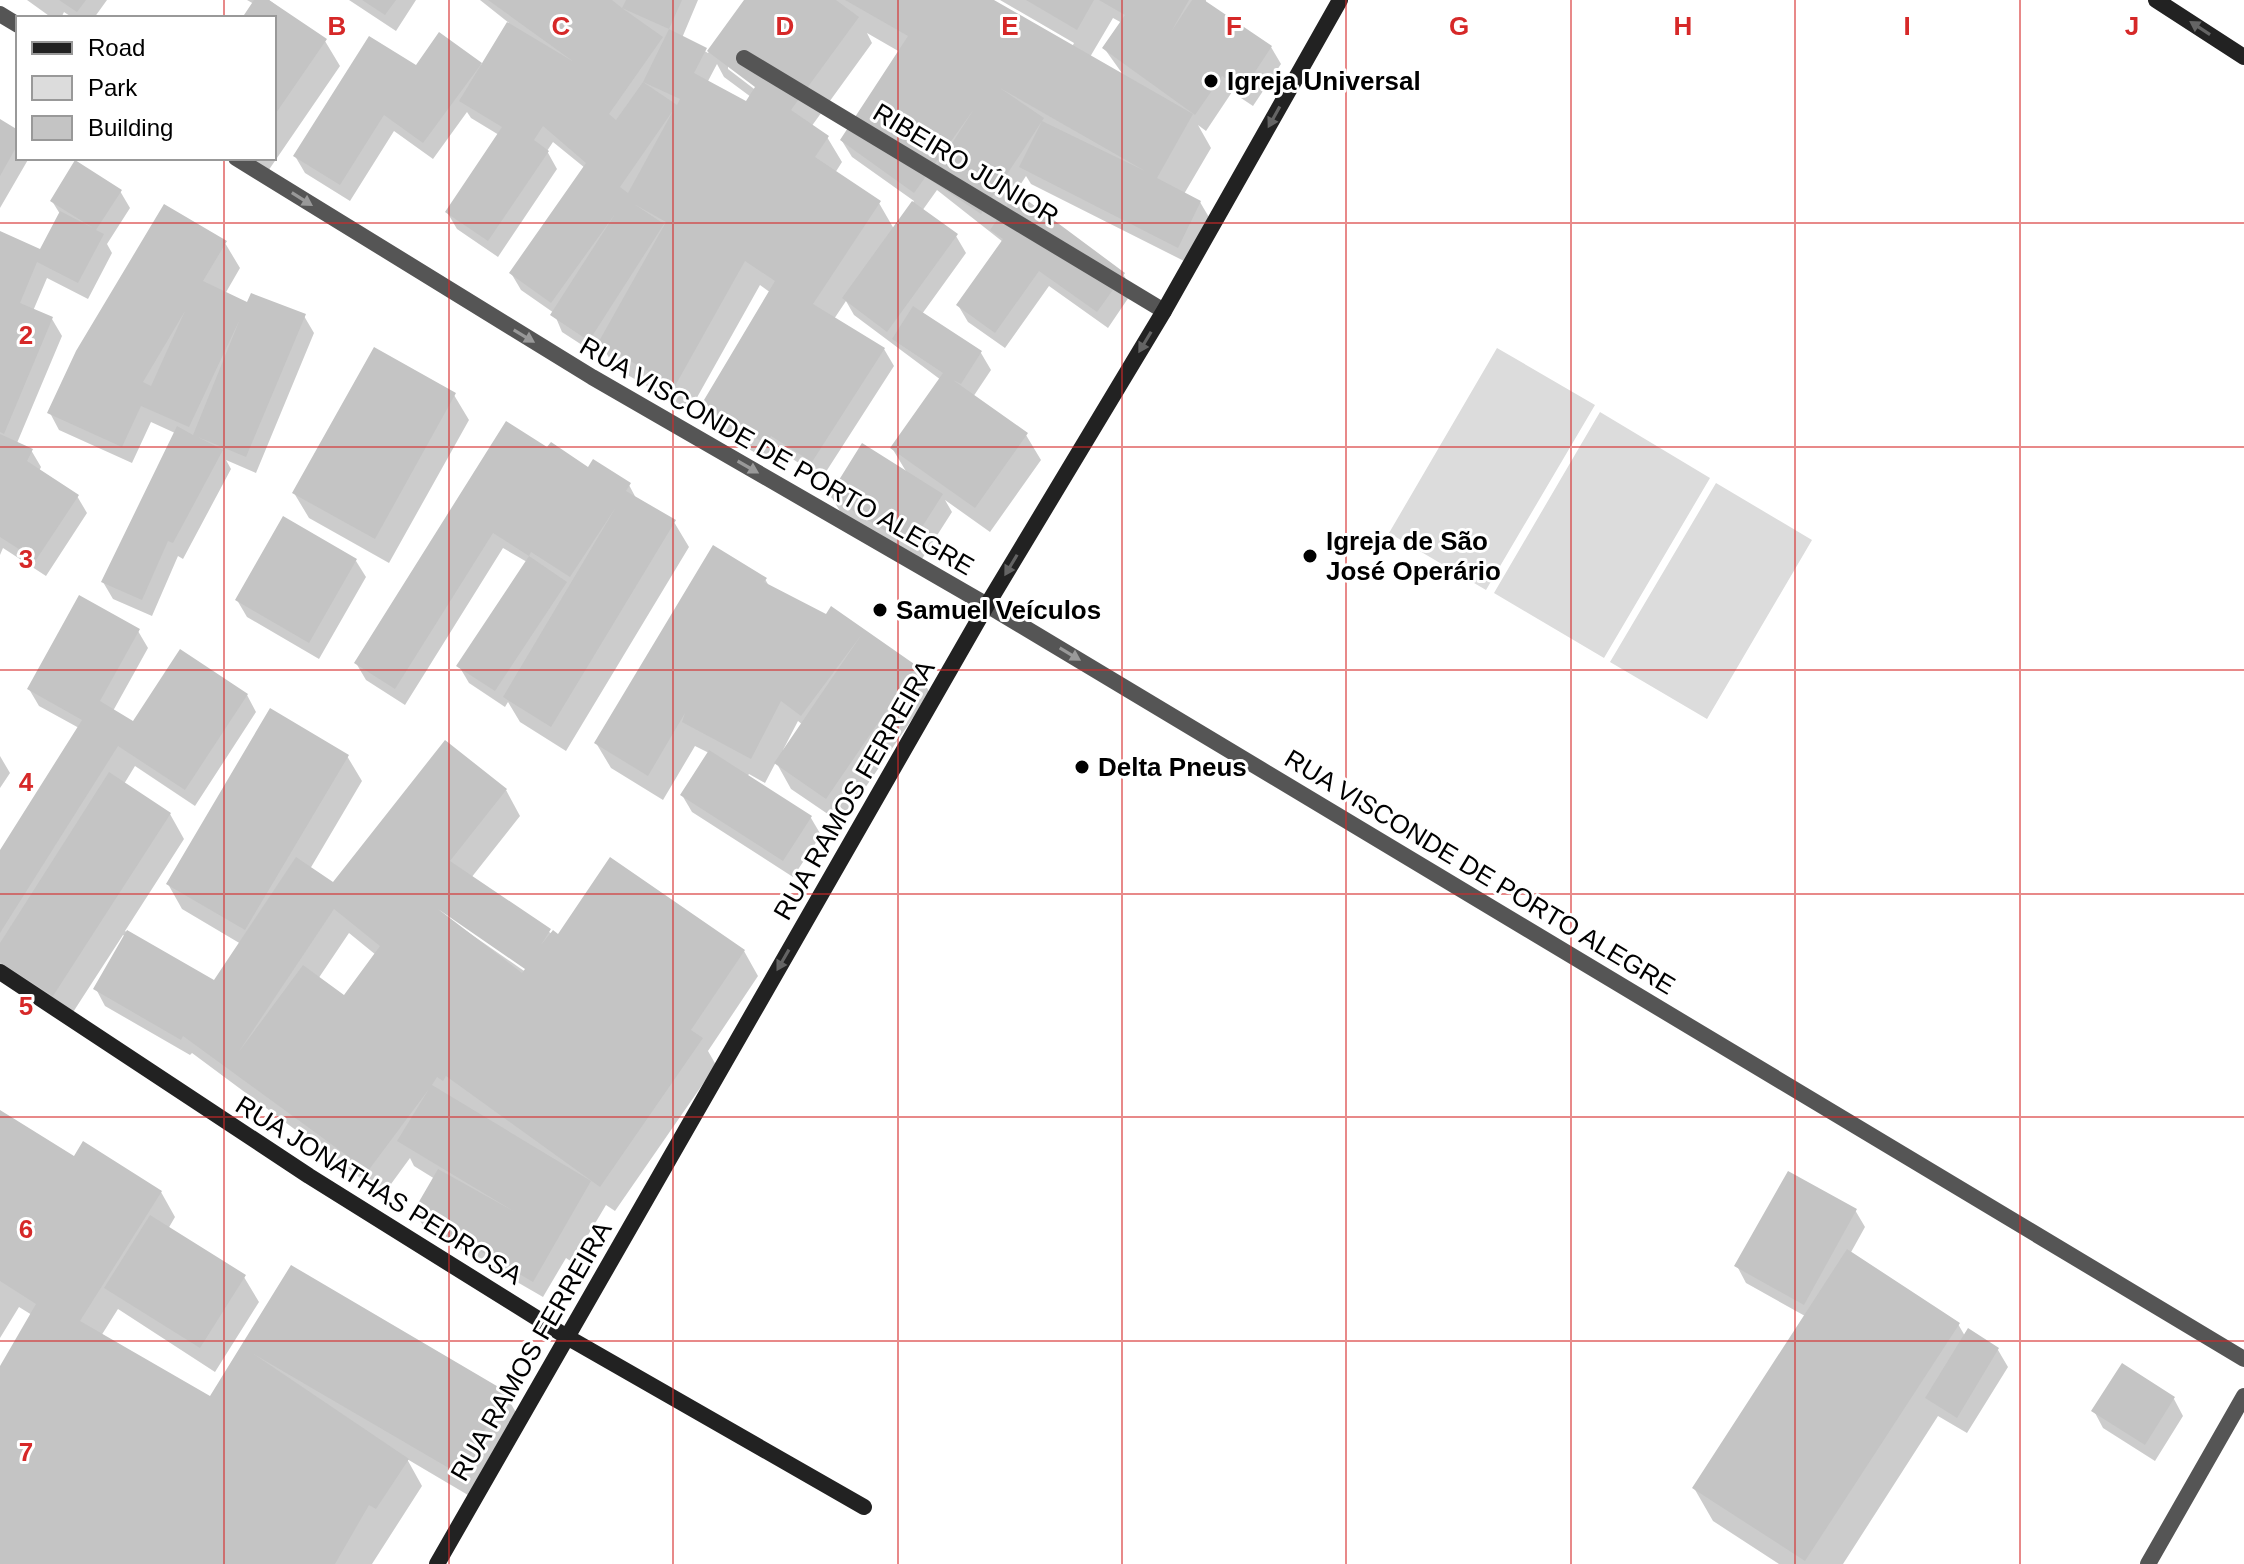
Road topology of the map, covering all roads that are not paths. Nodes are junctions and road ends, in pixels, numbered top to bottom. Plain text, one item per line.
1 (1340, 0) edge
2 (2156, 0) edge
3 (2244, 57) edge
4 (744, 58) dead end
5 (239, 160) edge
6 (1164, 311) junction
7 (987, 605) junction
8 (0, 972) edge
9 (567, 1337) junction
10 (2244, 1359) edge
11 (2244, 1396) edge
12 (864, 1507) dead end
13 (437, 1564) edge
14 (2148, 1564) edge

1 -> 6 main road, RUA RAMOS FERREIRA
3 -> 2 main road
4 - 6 street, RIBEIRO JÚNIOR
5 -> 7 street, RUA VISCONDE DE PORTO ALEGRE
6 -> 7 main road, RUA RAMOS FERREIRA
7 -> 9 main road, RUA RAMOS FERREIRA
7 -> 10 street, RUA VISCONDE DE PORTO ALEGRE
8 - 9 main road, RUA JONATHAS PEDROSA
9 - 12 main road, RUA JONATHAS PEDROSA
9 - 13 main road, RUA RAMOS FERREIRA
11 - 14 street

